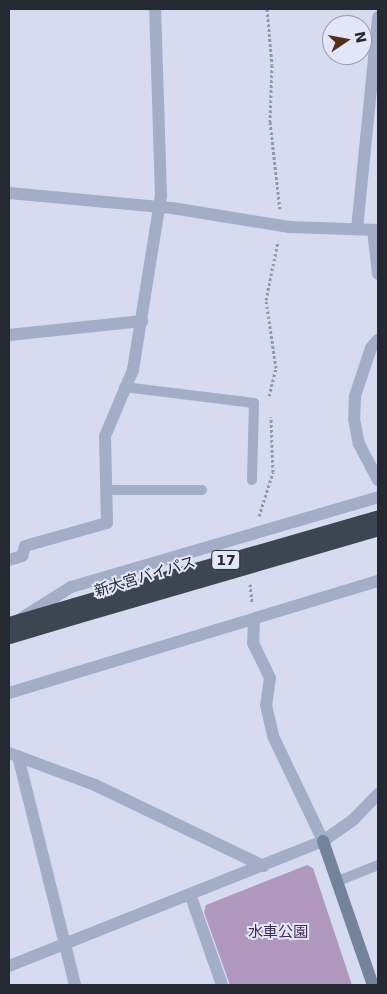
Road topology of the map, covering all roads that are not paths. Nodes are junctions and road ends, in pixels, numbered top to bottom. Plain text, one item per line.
1 (156, 9) edge
2 (378, 17) edge
3 (376, 43) edge
4 (9, 193) edge
5 (158, 208) junction
6 (357, 229) junction
7 (376, 230) edge
8 (378, 274) edge
9 (142, 321) junction
10 (9, 335) edge
11 (378, 340) edge
12 (124, 387) junction
13 (252, 480) dead end
14 (378, 480) edge
15 (107, 490) junction
16 (202, 490) dead end
17 (378, 497) edge
18 (378, 517) edge
19 (378, 528) edge
20 (9, 560) edge
21 (378, 580) edge
22 (75, 611) junction
23 (254, 620) junction
24 (12, 623) edge
25 (9, 636) edge
26 (9, 693) edge
27 (13, 754) edge
28 (378, 794) edge
29 (323, 841) junction
30 (378, 865) edge
31 (263, 866) junction
32 (338, 881) junction
33 (190, 894) junction
34 (64, 943) junction
35 (9, 966) edge
36 (374, 980) edge
37 (75, 985) edge
38 (222, 985) edge

1 - 5 street
2 - 3 street
3 - 6 street
4 - 5 street
5 - 6 street
5 - 9 street
6 - 7 street
7 - 8 street
9 - 10 street
9 - 12 street
11 - 14 street
12 - 13 lane
12 - 15 street
15 - 16 lane
15 - 20 street
17 - 24 street, 17, bridge
18 - 22 highway, 新大宮バイパス / 17, bridge
19 - 22 highway, 新大宮バイパス / 17, bridge
21 - 23 street
22 - 24 highway, 新大宮バイパス / 17
22 - 25 highway, 新大宮バイパス / 17
23 - 26 street
23 - 29 street
27 - 31 street
27 - 34 street
28 - 29 street
29 - 31 street
29 - 32 street
30 - 32 lane
31 - 33 street
32 - 36 street
33 - 34 street
33 - 38 street
34 - 35 street
34 - 37 street

